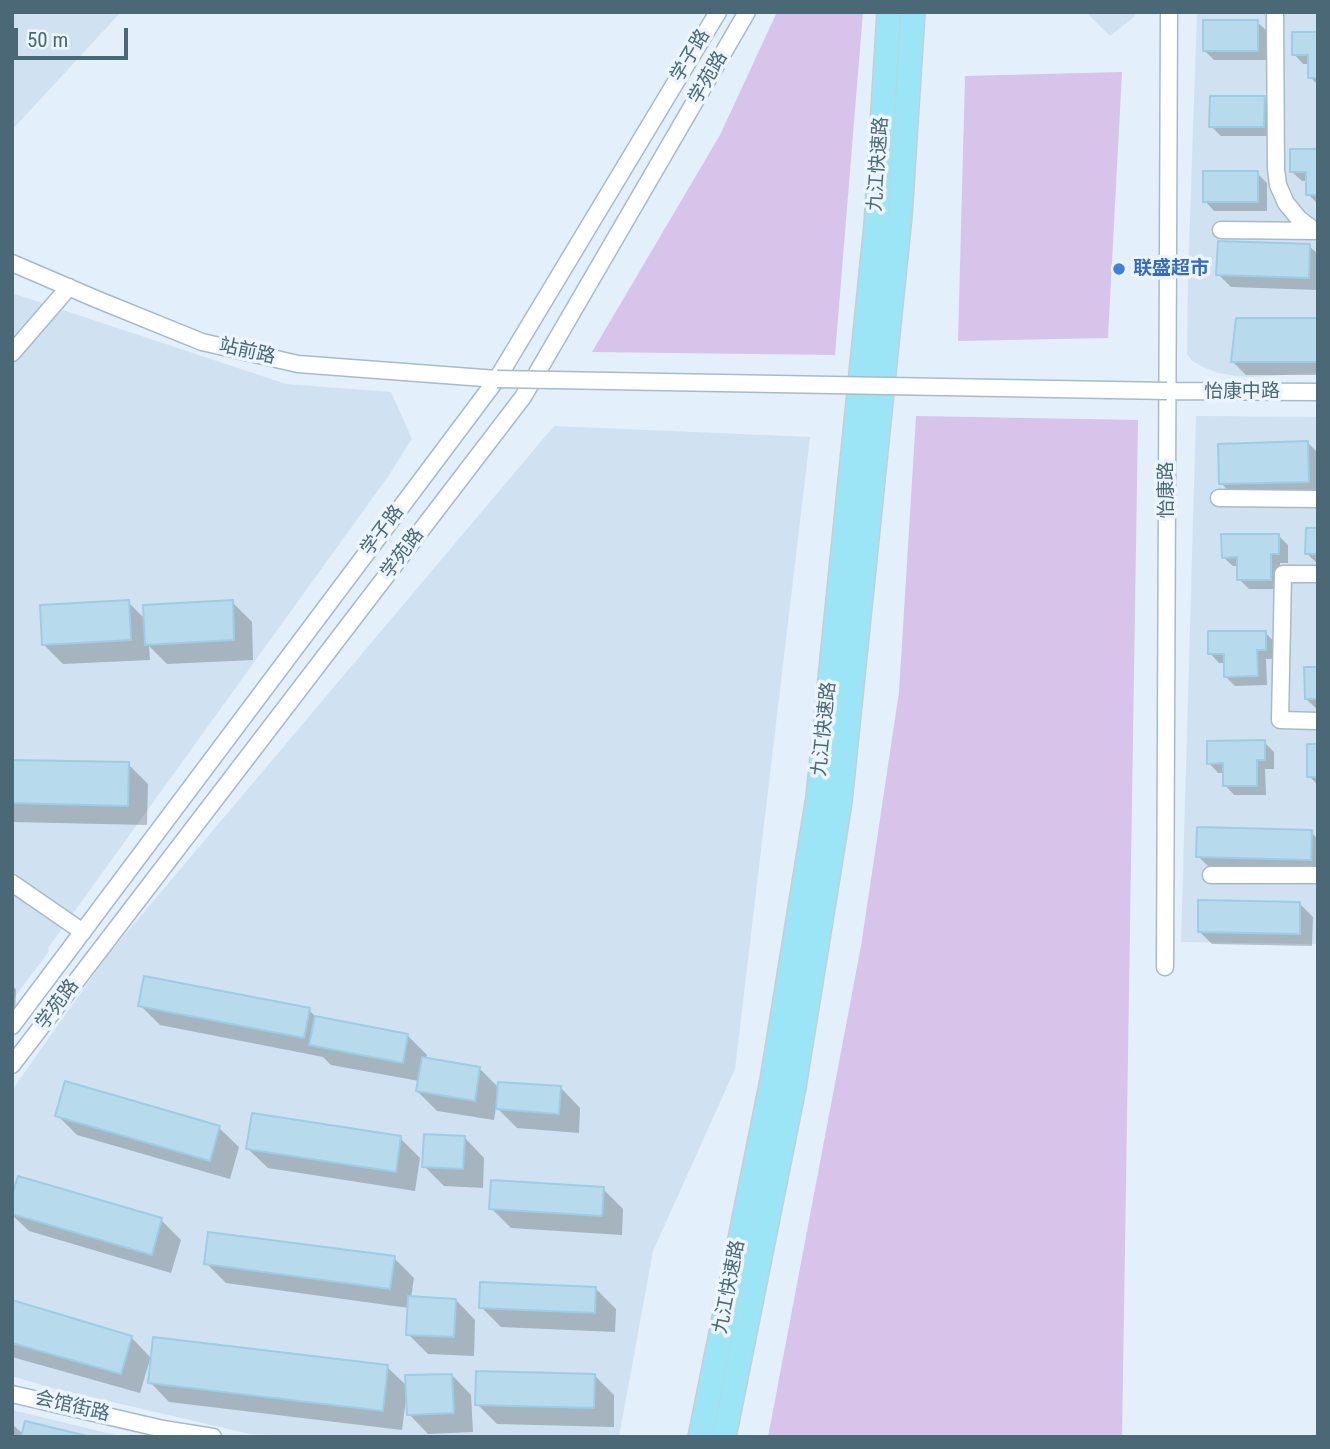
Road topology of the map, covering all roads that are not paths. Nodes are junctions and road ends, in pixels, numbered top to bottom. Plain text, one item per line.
1 (718, 12) edge
2 (747, 12) edge
3 (889, 12) edge
4 (913, 12) edge
5 (1169, 12) edge
6 (1275, 12) edge
7 (1221, 230) dead end
8 (1316, 231) edge
9 (12, 263) edge
10 (69, 287) junction
11 (12, 354) edge
12 (497, 379) junction
13 (1167, 391) junction
14 (1318, 392) edge
15 (1219, 498) dead end
16 (1318, 499) edge
17 (1318, 574) edge
18 (1318, 721) edge
19 (1210, 875) dead end
20 (1318, 875) edge
21 (12, 883) edge
22 (83, 932) junction
23 (1165, 967) dead end
24 (12, 1026) edge
25 (12, 1065) edge
26 (12, 1394) edge
27 (213, 1437) edge
28 (700, 1437) edge
29 (724, 1437) edge

1 - 12 street, 学子路
2 - 25 street, 学苑路
3 - 28 highway, 九江快速路
4 - 29 highway, 九江快速路
5 - 13 street, 怡康路
6 - 8 street
7 - 8 street
9 - 10 street, 站前路
10 - 11 street
10 - 12 street, 站前路
12 - 13 street, 站前路, bridge
12 - 22 street, 学子路
13 - 14 street, 怡康中路
13 - 23 street, 怡康路
15 - 16 street
17 - 18 street
19 - 20 street
21 - 22 street
22 - 24 street, 学子路
26 - 27 street, 会馆街路

